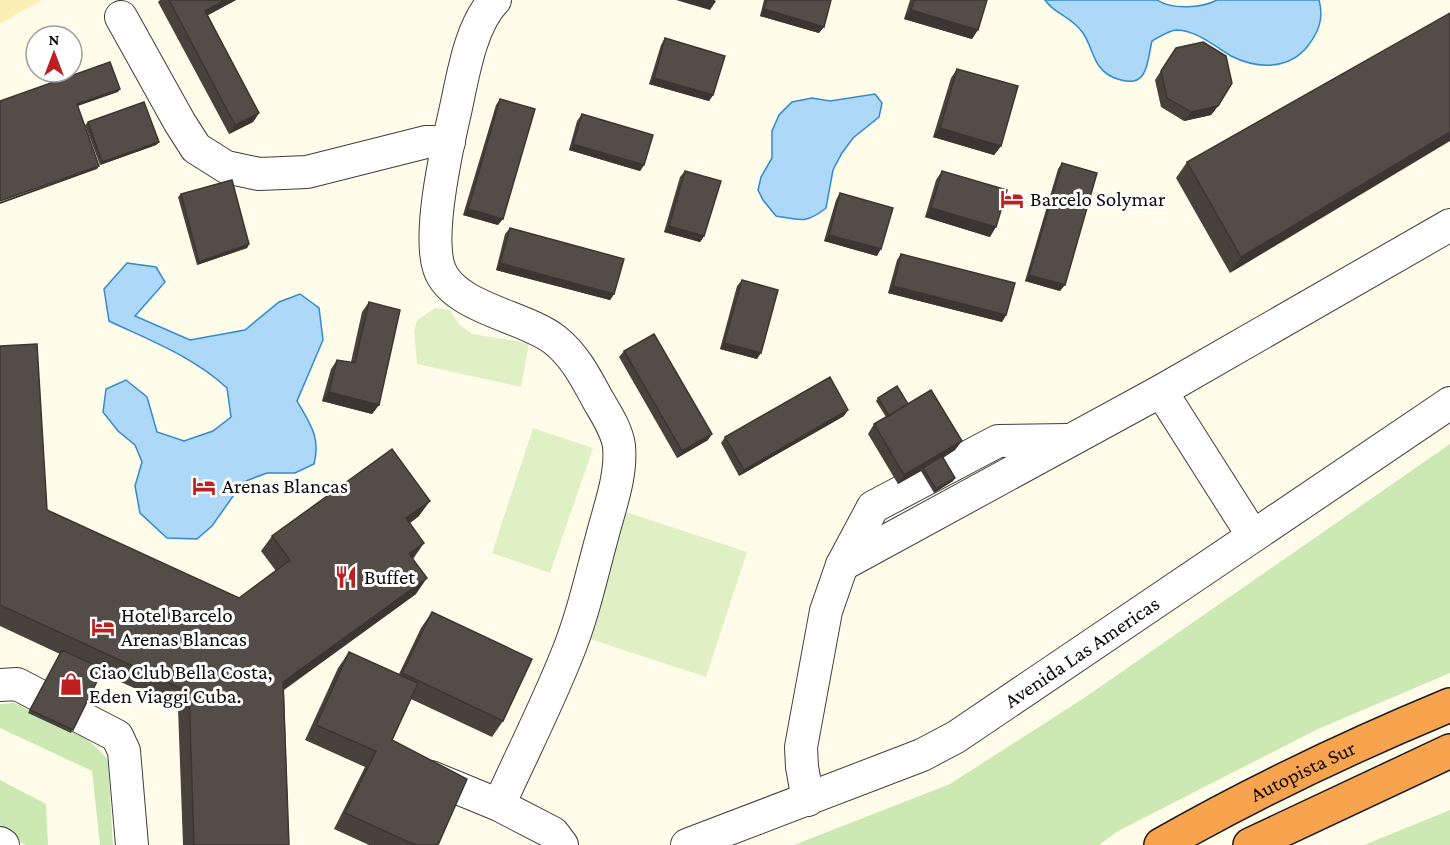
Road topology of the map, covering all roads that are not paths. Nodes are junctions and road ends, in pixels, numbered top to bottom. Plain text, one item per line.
1 (495, 0) edge
2 (121, 17) dead end
3 (448, 142) junction
4 (1450, 225) edge
5 (1161, 391) junction
6 (1450, 403) edge
7 (1253, 536) junction
8 (0, 685) edge
9 (1450, 705) edge
10 (1450, 752) edge
11 (431, 777) edge
12 (808, 800) junction
13 (499, 805) junction
14 (557, 839) edge
15 (132, 845) edge
16 (585, 845) edge
17 (687, 845) edge
18 (1161, 845) edge
19 (1250, 845) edge

1 - 3 street
2 - 3 street
3 - 13 street
4 - 5 street
5 - 7 street
5 - 12 street
6 - 7 street, Avenida Las Americas
7 - 12 street, Avenida Las Americas
8 - 15 street
9 - 18 highway, Autopista Sur
10 - 19 highway, Autopista Sur
11 - 13 street
12 - 17 street, Avenida Las Americas
13 - 14 street
14 - 16 street

